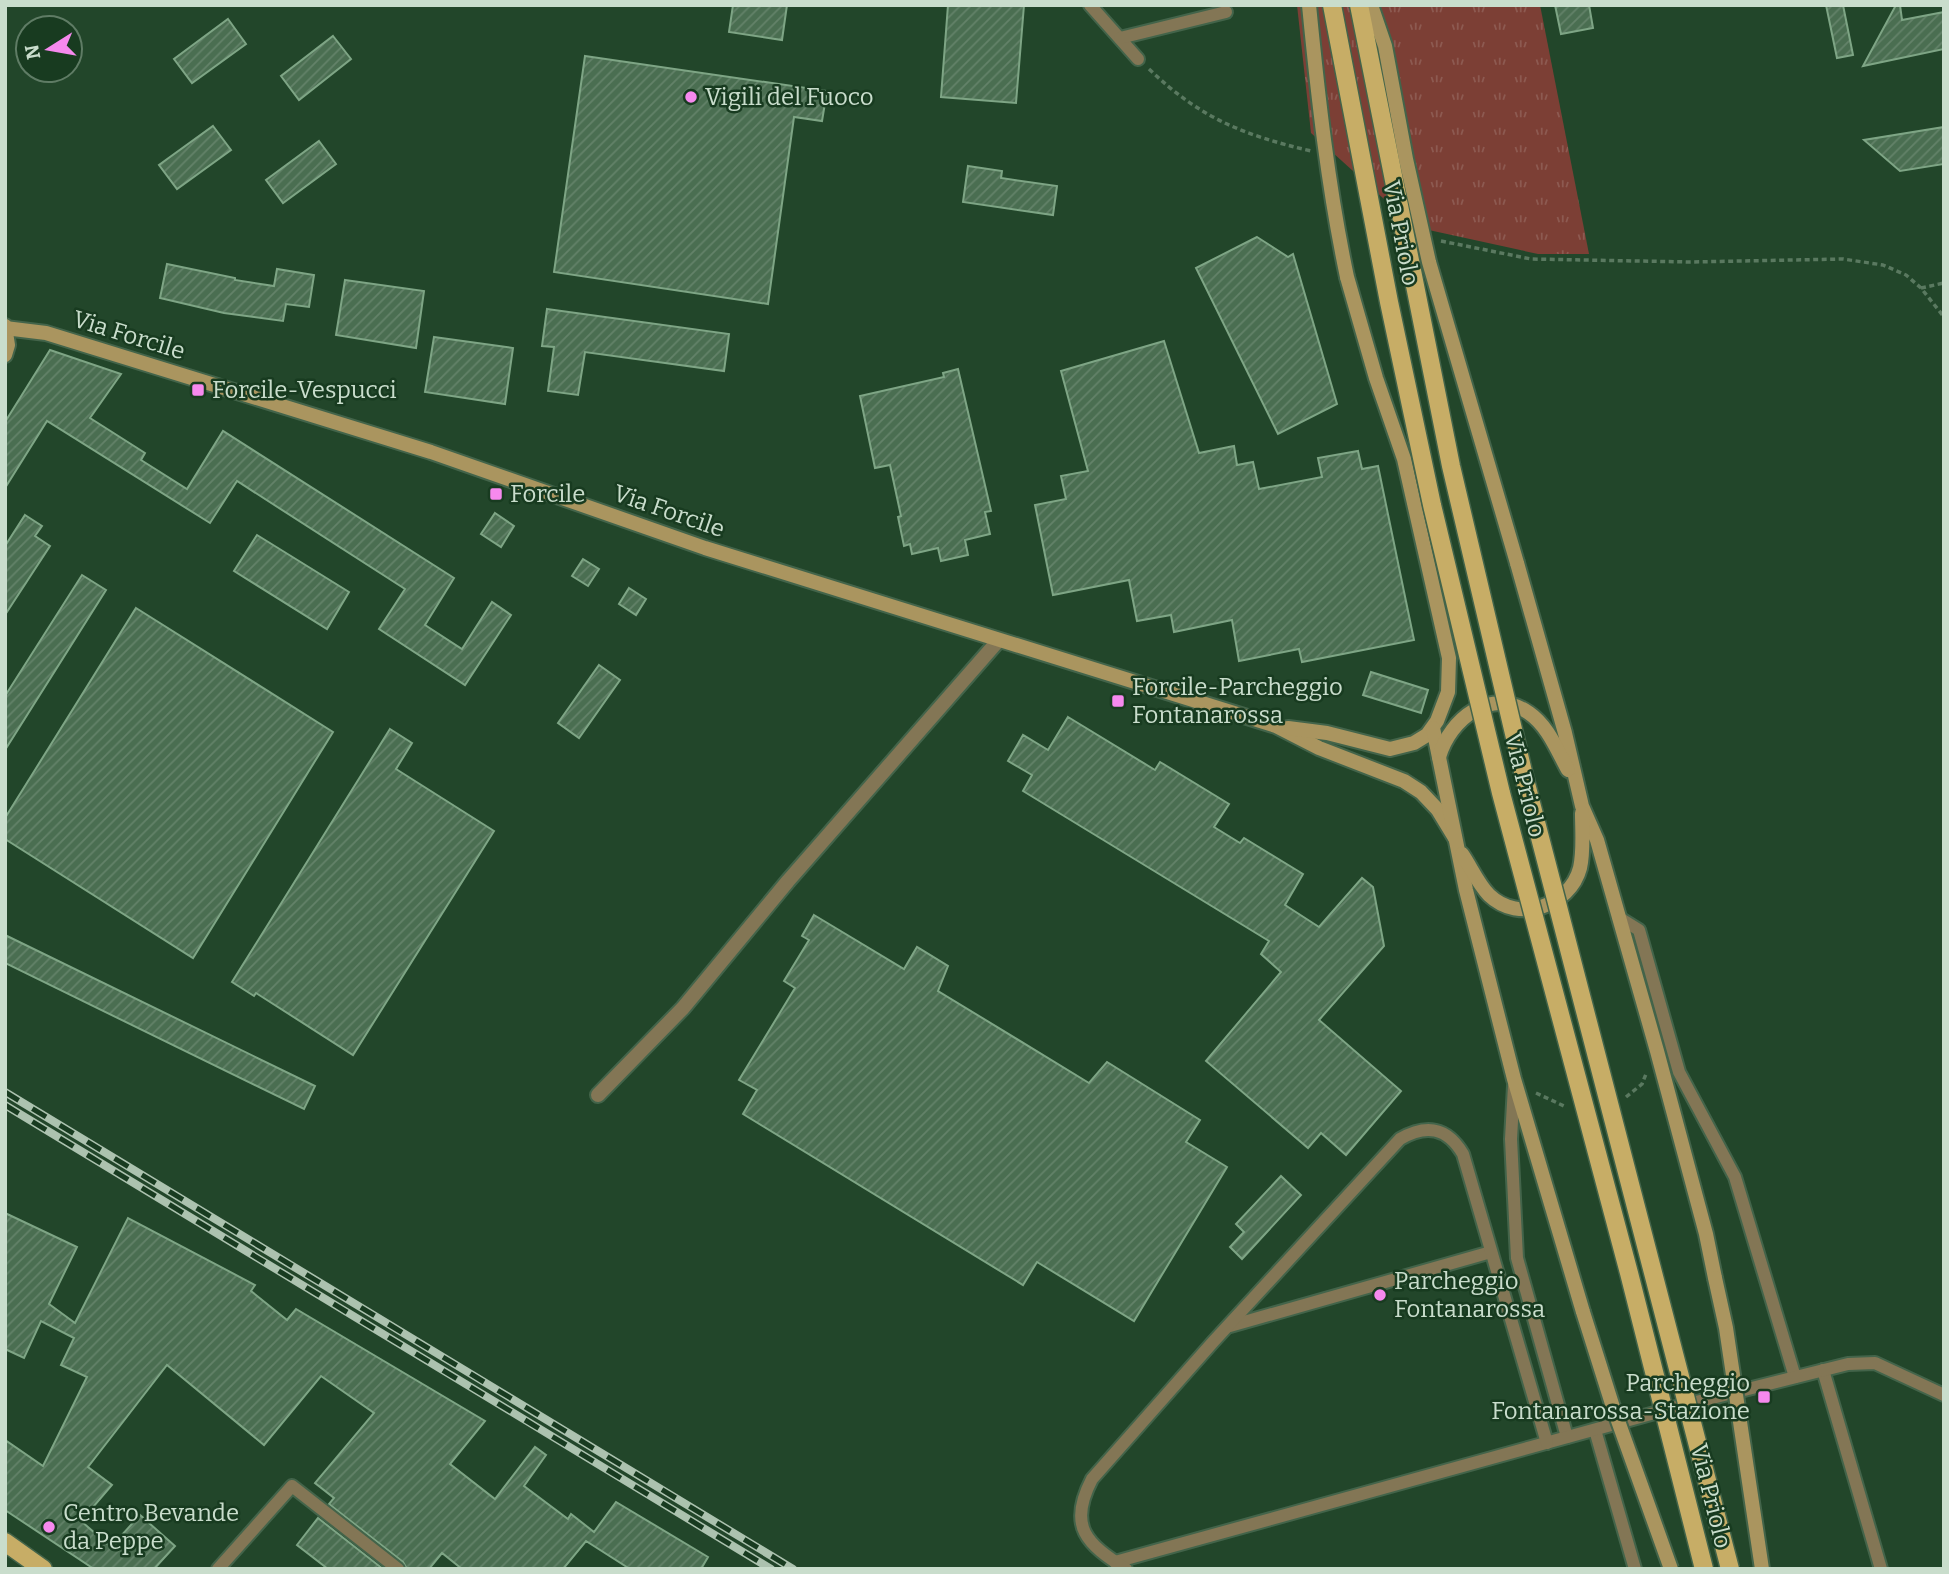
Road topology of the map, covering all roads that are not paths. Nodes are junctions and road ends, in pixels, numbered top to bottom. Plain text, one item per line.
1 (1090, 5) edge
2 (1310, 5) edge
3 (1332, 5) edge
4 (1359, 5) edge
5 (1371, 5) edge
6 (1226, 12) dead end
7 (1120, 38) junction
8 (1138, 59) road end
9 (6, 328) edge
10 (5, 355) edge
11 (999, 641) junction
12 (1276, 726) junction
13 (1433, 728) junction
14 (1440, 746) junction
15 (1390, 749) junction
16 (1577, 789) junction
17 (1582, 806) junction
18 (1456, 843) junction
19 (1618, 917) junction
20 (1514, 1079) junction
21 (598, 1095) dead end
22 (1491, 1252) junction
23 (1230, 1326) junction
24 (1824, 1370) junction
25 (1795, 1377) junction
26 (1944, 1395) edge
27 (1680, 1406) junction
28 (1595, 1430) junction
29 (1567, 1437) junction
30 (1546, 1443) junction
31 (5, 1542) edge
32 (1121, 1565) edge
33 (43, 1569) edge
34 (218, 1569) edge
35 (398, 1569) edge
36 (1634, 1569) edge
37 (1671, 1569) edge
38 (1704, 1569) edge
39 (1721, 1569) edge
40 (1730, 1569) edge
41 (1762, 1569) edge
42 (1881, 1569) edge

1 - 7 lane
2 - 13 street, bridge
3 - 38 main road, Via Priolo, bridge
4 - 40 main road, Via Priolo, bridge
5 - 16 street, bridge
6 - 7 lane
7 - 8 lane
9 - 10 street
9 - 11 street, Via Forcile
11 - 12 street, Via Forcile
11 - 21 street
12 - 15 street
12 - 18 street
13 - 14 street
13 - 15 street
14 - 15 street
14 - 16 street
14 - 18 street
16 - 17 street
17 - 18 street
17 - 19 street
18 - 20 street
19 - 25 lane
19 - 41 street, bridge
20 - 29 lane
20 - 37 street, bridge
22 - 23 lane
22 - 23 lane
22 - 30 lane
23 - 32 lane
24 - 25 lane
24 - 26 lane
24 - 42 lane
25 - 27 lane
27 - 28 lane
27 - 39 lane
28 - 29 lane
28 - 36 lane
29 - 30 lane
30 - 32 lane
31 - 33 main road
34 - 35 lane

